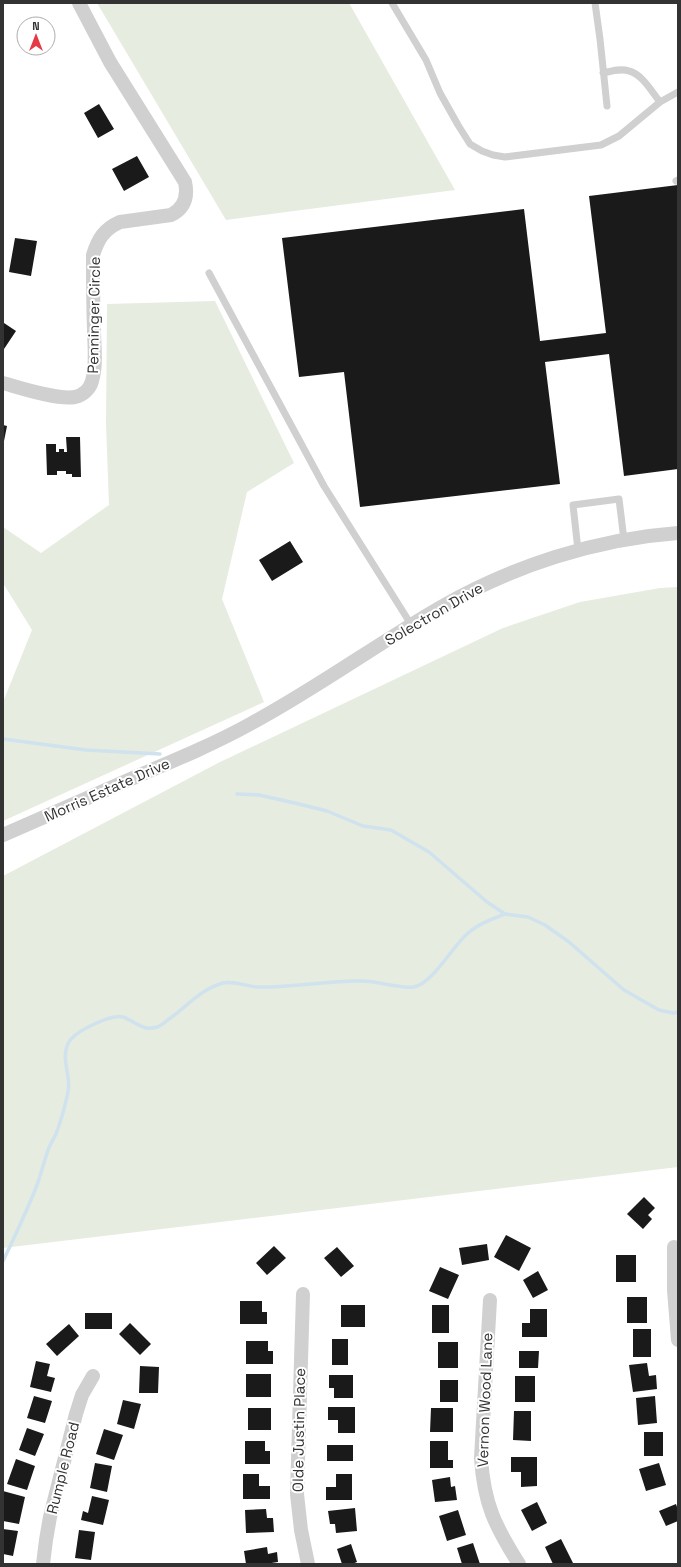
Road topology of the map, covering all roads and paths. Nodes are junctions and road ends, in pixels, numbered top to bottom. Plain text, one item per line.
1 (79, 3) edge
2 (392, 3) edge
3 (595, 3) edge
4 (603, 73) junction
5 (678, 92) edge
6 (660, 102) junction
7 (607, 106) dead end
8 (208, 273) dead end
9 (3, 383) edge
10 (678, 533) edge
11 (624, 540) junction
12 (578, 550) junction
13 (412, 626) junction
14 (210, 745) joint
15 (3, 835) edge
16 (674, 1247) dead end
17 (303, 1294) dead end
18 (490, 1300) dead end
19 (678, 1340) edge
20 (93, 1376) dead end
21 (43, 1564) edge
22 (308, 1564) edge
23 (519, 1564) edge

1 - 9 street, Penninger Circle
2 - 6 lane
3 - 4 lane
4 - 6 lane
4 - 7 lane
5 - 6 lane
8 - 13 lane
10 - 11 street, Solectron Drive
11 - 12 street, Solectron Drive
11 - 12 lane
12 - 13 street, Solectron Drive
13 - 14 street, Solectron Drive
14 - 15 street, Morris Estate Drive
16 - 19 street
17 - 22 street, Olde Justin Place
18 - 23 street, Vernon Wood Lane
20 - 21 street, Rumple Road

